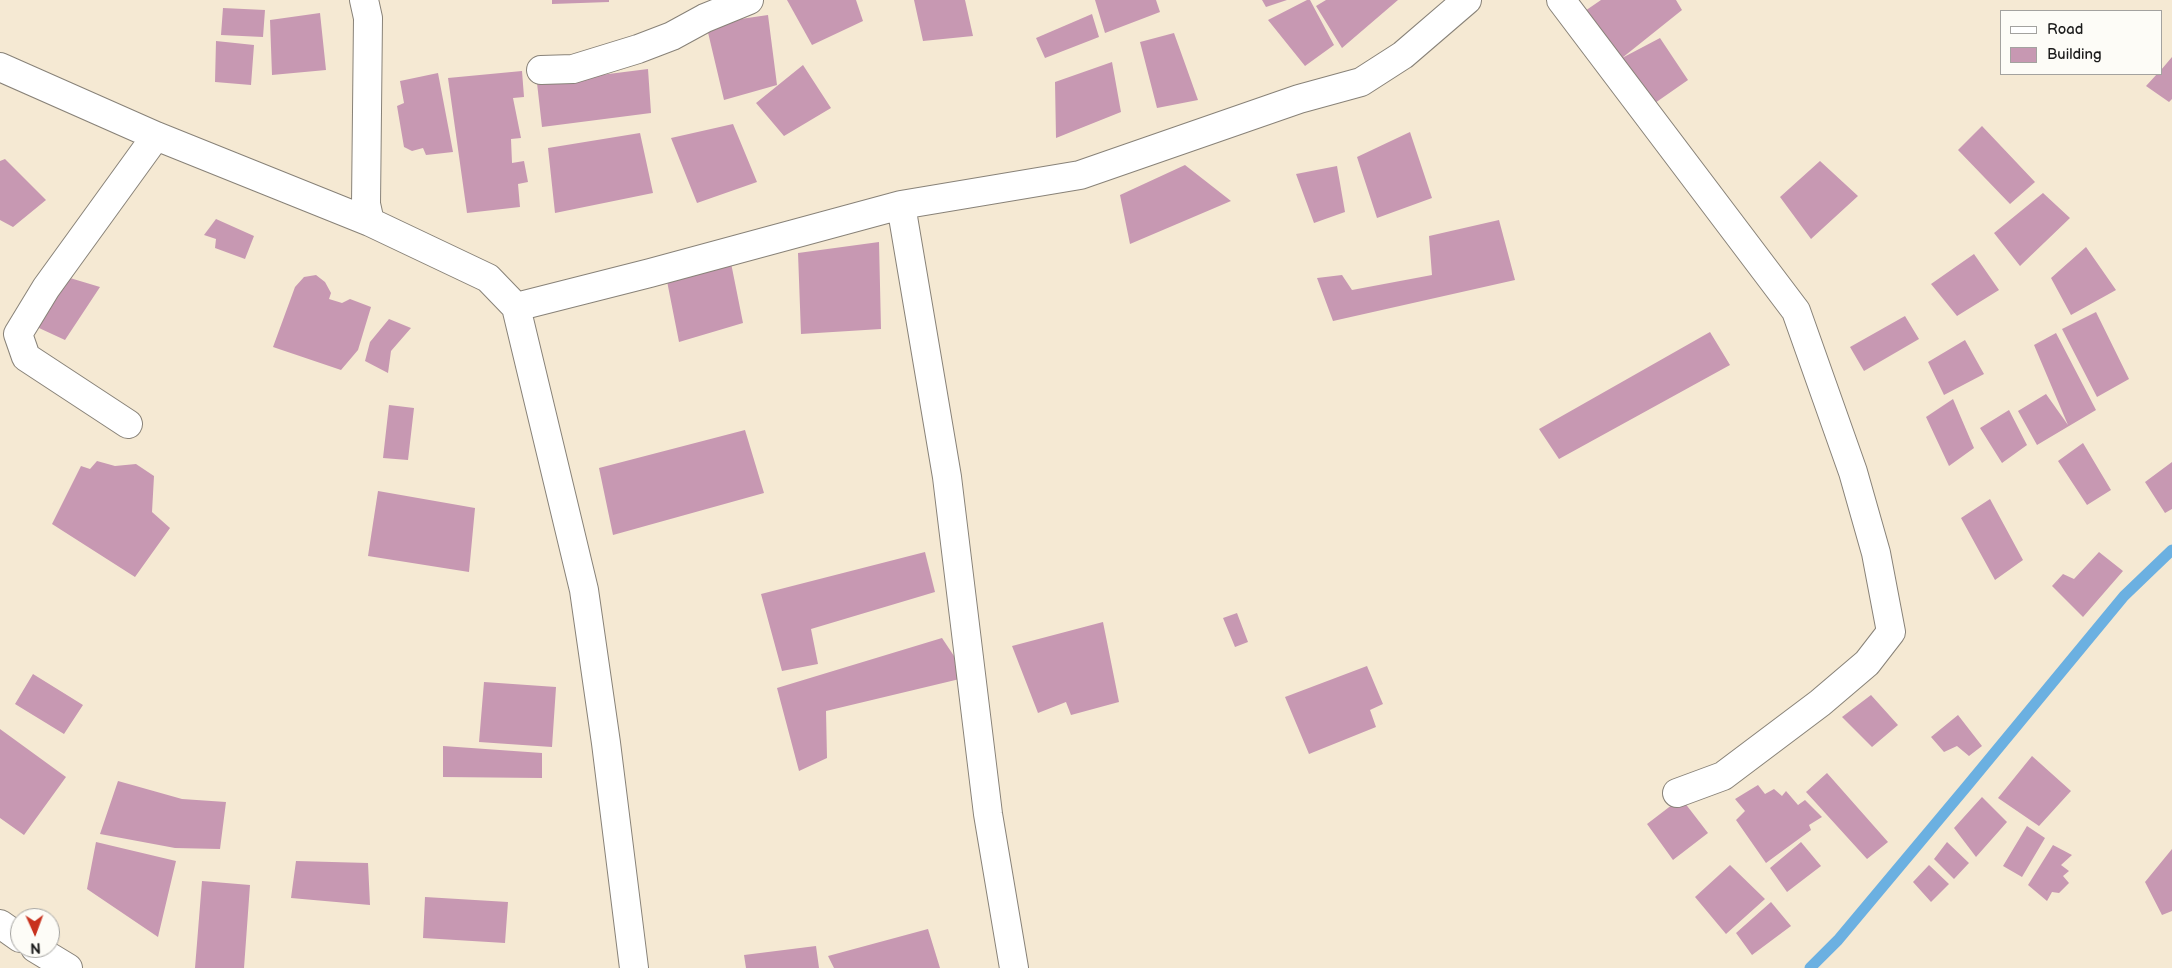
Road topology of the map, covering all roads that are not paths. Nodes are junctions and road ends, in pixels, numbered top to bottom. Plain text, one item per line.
1 (364, 0) edge
2 (749, 0) edge
3 (1467, 0) edge
4 (1561, 0) edge
5 (0, 67) edge
6 (541, 70) dead end
7 (156, 136) junction
8 (901, 205) junction
9 (370, 222) junction
10 (516, 307) junction
11 (128, 424) dead end
12 (1677, 793) dead end
13 (52, 958) edge
14 (68, 968) edge
15 (634, 968) edge
16 (1014, 968) edge

1 - 9 street
2 - 6 street
3 - 8 street
4 - 12 street
5 - 7 street
7 - 9 street
7 - 11 street
8 - 10 street
8 - 16 street
9 - 10 street
10 - 15 street
13 - 14 street

